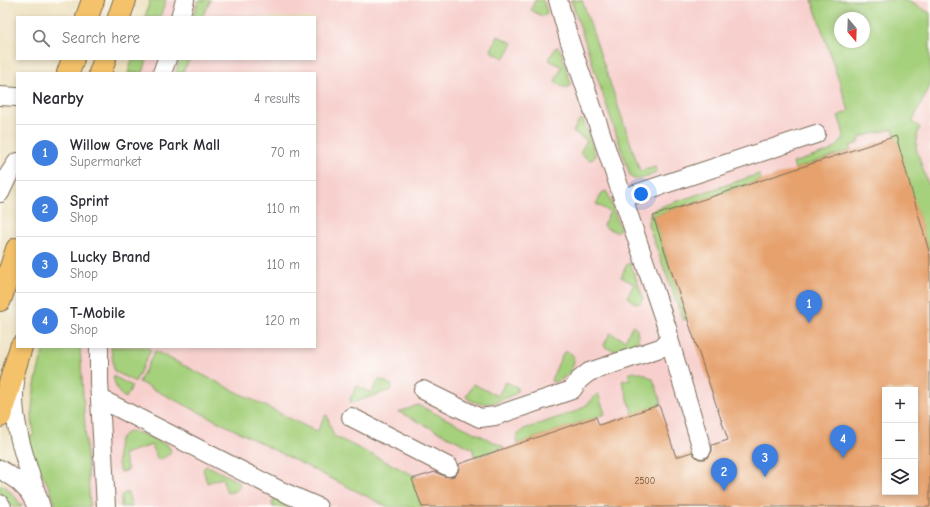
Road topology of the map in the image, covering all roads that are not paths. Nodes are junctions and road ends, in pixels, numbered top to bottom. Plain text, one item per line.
1 (93, 0) edge
2 (125, 0) edge
3 (185, 0) edge
4 (558, 0) edge
5 (87, 16) edge
6 (119, 16) edge
7 (180, 16) edge
8 (73, 60) edge
9 (105, 60) edge
10 (167, 60) edge
11 (68, 72) edge
12 (100, 72) edge
13 (162, 72) edge
14 (0, 96) edge
15 (16, 97) edge
16 (816, 134) dead end
17 (16, 164) edge
18 (0, 193) edge
19 (623, 198) junction
20 (16, 252) edge
21 (0, 300) edge
22 (669, 339) junction
23 (21, 348) edge
24 (21, 348) edge
25 (99, 348) edge
26 (423, 390) dead end
27 (101, 399) junction
28 (0, 416) edge
29 (351, 417) dead end
30 (702, 449) dead end
31 (450, 467) dead end
32 (0, 469) edge
33 (0, 504) edge
34 (2, 507) edge
35 (38, 507) edge
36 (41, 507) edge
37 (106, 507) edge
38 (318, 507) edge

1 - 5 main road
2 - 6 main road
3 - 7 street
4 - 19 street
8 - 11 main road
9 - 12 main road
10 - 13 street
14 - 15 street
16 - 19 street
17 - 18 street
19 - 22 street
20 - 21 main road
22 - 26 street
22 - 30 street
23 - 28 main road
24 - 36 street
25 - 27 street
27 - 37 street
27 - 38 street
29 - 31 street
32 - 35 street
33 - 34 street

